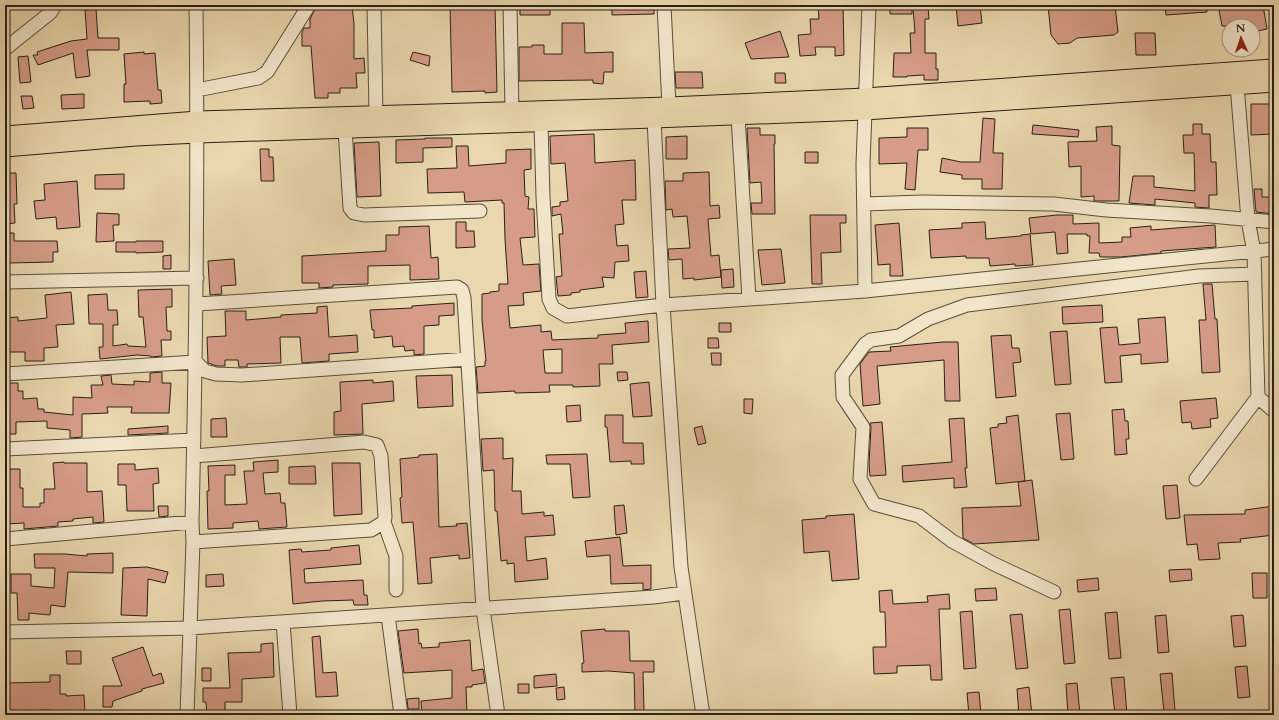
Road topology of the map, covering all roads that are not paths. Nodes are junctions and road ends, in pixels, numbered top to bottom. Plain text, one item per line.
1 (54, 5) edge
2 (196, 5) edge
3 (309, 5) edge
4 (374, 5) edge
5 (510, 5) edge
6 (664, 5) edge
7 (869, 5) edge
8 (5, 49) edge
9 (1274, 68) edge
10 (1274, 83) edge
11 (1237, 85) junction
12 (197, 90) junction
13 (865, 104) junction
14 (669, 106) junction
15 (512, 111) junction
16 (376, 115) junction
17 (738, 116) junction
18 (654, 119) junction
19 (542, 123) junction
20 (198, 127) junction
21 (346, 129) junction
22 (5, 135) edge
23 (5, 148) edge
24 (864, 204) junction
25 (480, 211) dead end
26 (1248, 220) junction
27 (1274, 222) edge
28 (1274, 249) edge
29 (1254, 252) junction
30 (1255, 274) junction
31 (197, 278) junction
32 (5, 282) edge
33 (865, 291) junction
34 (749, 299) junction
35 (197, 304) junction
36 (662, 305) junction
37 (468, 359) junction
38 (196, 362) junction
39 (5, 374) edge
40 (1258, 396) junction
41 (1274, 411) edge
42 (194, 440) junction
43 (5, 449) edge
44 (194, 456) junction
45 (1196, 480) dead end
46 (192, 522) junction
47 (384, 522) junction
48 (5, 539) edge
49 (193, 542) junction
50 (396, 590) dead end
51 (1054, 592) dead end
52 (684, 593) junction
53 (483, 609) junction
54 (388, 615) junction
55 (283, 622) junction
56 (190, 628) junction
57 (5, 632) edge
58 (187, 715) edge
59 (290, 715) edge
60 (401, 715) edge
61 (498, 715) edge
62 (703, 715) edge

1 - 8 street
2 - 12 street
3 - 12 street
4 - 16 street
5 - 15 street
6 - 14 street
7 - 13 street
9 - 13 main road
10 - 11 main road
11 - 13 main road
11 - 26 street
12 - 20 street
13 - 14 main road
13 - 17 main road
13 - 24 street
14 - 15 main road
15 - 16 main road
16 - 20 main road
17 - 18 main road
17 - 34 street
18 - 19 main road
18 - 36 street
19 - 21 main road
19 - 36 street
20 - 21 main road
20 - 22 main road
20 - 23 main road
20 - 31 street
21 - 25 street
24 - 26 street
24 - 33 street
26 - 27 street
26 - 29 street
28 - 29 street
29 - 30 street
29 - 33 street
30 - 40 street
30 - 51 street
31 - 32 street
31 - 35 street
33 - 34 street
34 - 36 street
35 - 37 street
35 - 38 street
36 - 52 street
37 - 38 street
37 - 53 street
38 - 39 street
38 - 42 street
40 - 41 street
40 - 45 street
42 - 43 street
42 - 44 street
44 - 46 street
44 - 47 street
46 - 48 street
46 - 49 street
47 - 49 street
47 - 50 street
49 - 56 street
52 - 53 street
52 - 62 street
53 - 54 street
53 - 61 street
54 - 55 street
54 - 60 street
55 - 56 street
55 - 59 street
56 - 57 street
56 - 58 street

